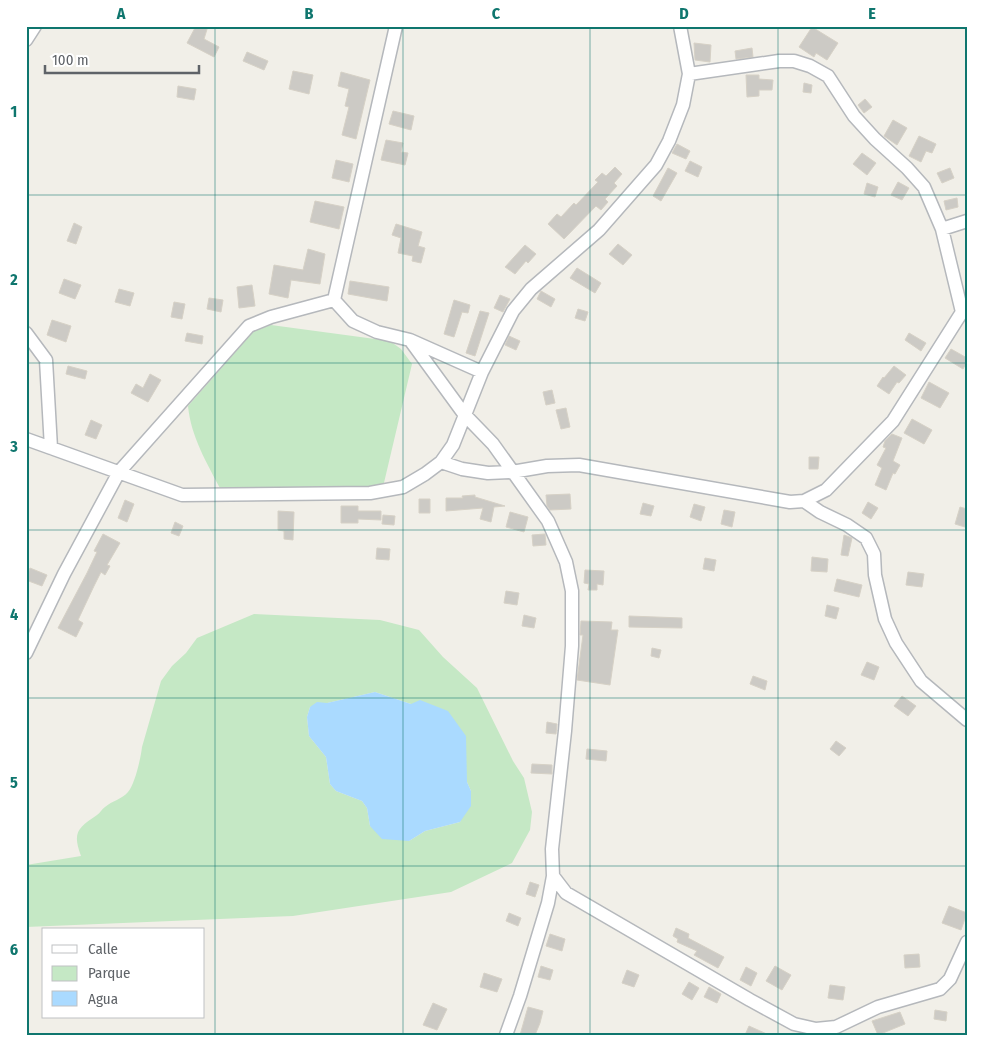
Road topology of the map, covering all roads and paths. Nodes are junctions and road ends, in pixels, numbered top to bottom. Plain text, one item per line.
1 (35, 26) edge
2 (396, 26) edge
3 (680, 26) edge
4 (26, 40) edge
5 (689, 74) junction
6 (967, 221) edge
7 (942, 229) junction
8 (334, 300) junction
9 (964, 312) edge
10 (26, 332) edge
11 (410, 340) junction
12 (482, 372) junction
13 (464, 414) junction
14 (26, 439) edge
15 (51, 448) junction
16 (441, 462) junction
17 (119, 472) junction
18 (512, 472) junction
19 (804, 501) junction
20 (26, 653) edge
21 (967, 720) edge
22 (553, 876) junction
23 (967, 942) edge
24 (506, 1035) edge

1 - 4 street
2 - 8 street
3 - 5 street
5 - 7 street
5 - 12 street
6 - 7 street
7 - 9 street
8 - 11 street
8 - 17 street
9 - 19 street
10 - 15 street
11 - 12 street
11 - 13 street
12 - 13 street
13 - 16 street
13 - 18 street
14 - 15 street
15 - 17 street
16 - 17 street
16 - 18 street
17 - 20 street
18 - 19 street
18 - 22 street
19 - 21 street
22 - 23 street
22 - 24 street

